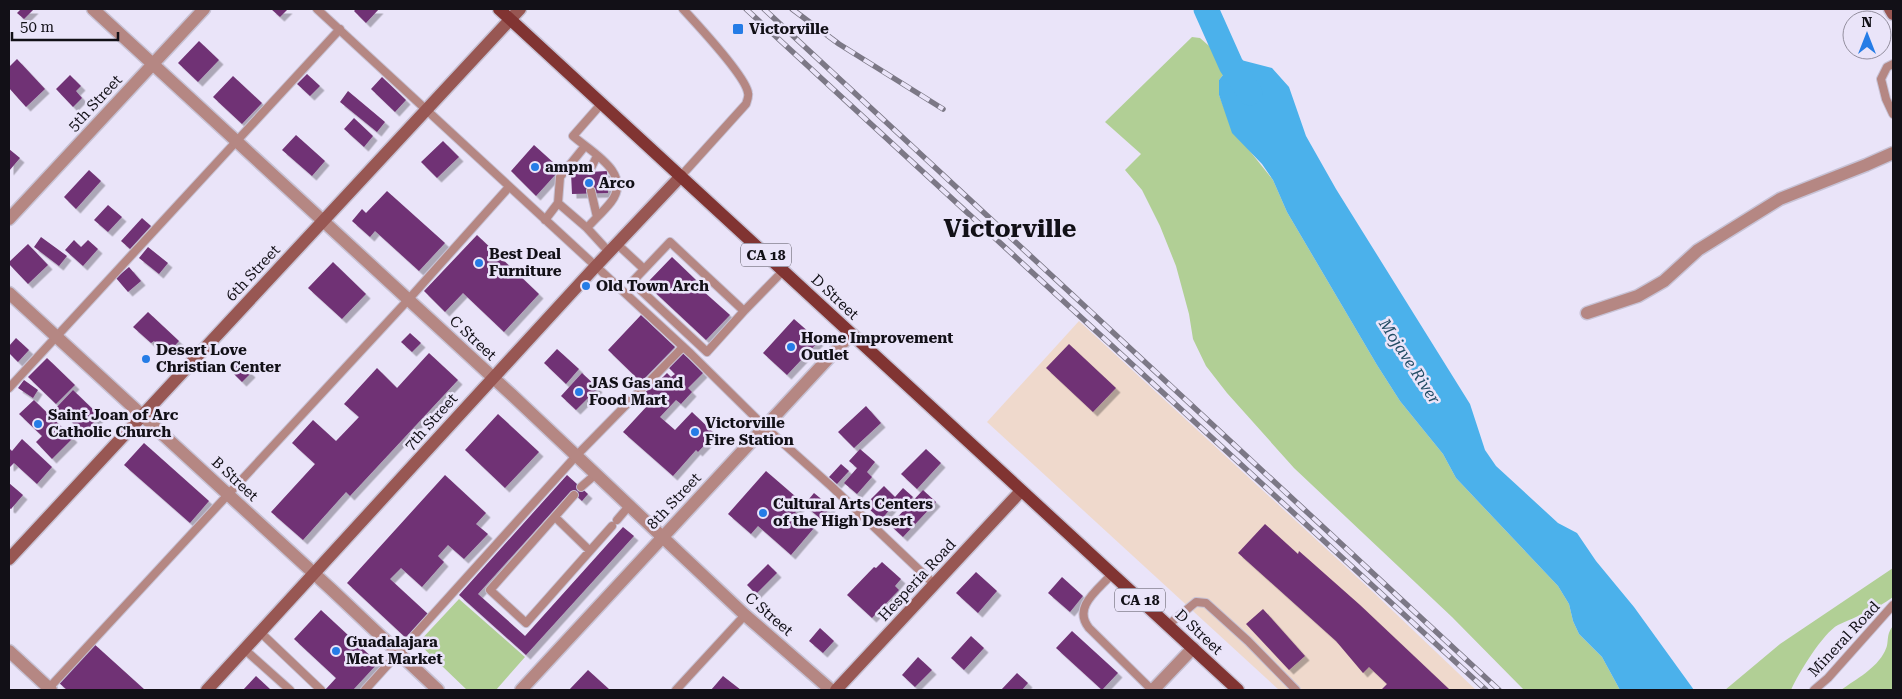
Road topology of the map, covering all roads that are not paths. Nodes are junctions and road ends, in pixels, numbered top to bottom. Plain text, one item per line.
1 (92, 9) edge
2 (204, 9) edge
3 (317, 9) edge
4 (499, 9) edge
5 (520, 9) edge
6 (683, 9) edge
7 (1890, 9) edge
8 (1893, 14) edge
9 (510, 19) junction
10 (340, 29) junction
11 (153, 64) junction
12 (1893, 64) edge
13 (602, 103) junction
14 (426, 111) junction
15 (1893, 114) edge
16 (236, 141) junction
17 (585, 146) junction
18 (1893, 153) edge
19 (597, 156) junction
20 (590, 170) dead end
21 (681, 176) junction
22 (509, 187) junction
23 (591, 191) dead end
24 (558, 203) junction
25 (597, 217) junction
26 (9, 219) edge
27 (545, 220) junction
28 (324, 222) junction
29 (587, 228) junction
30 (613, 248) junction
31 (595, 267) junction
32 (644, 269) junction
33 (783, 271) junction
34 (9, 293) edge
35 (408, 300) junction
36 (744, 311) junction
37 (1587, 313) dead end
38 (851, 334) junction
39 (57, 337) junction
40 (683, 347) junction
41 (492, 379) junction
42 (9, 388) edge
43 (143, 416) junction
44 (765, 427) junction
45 (576, 456) junction
46 (596, 474) junction
47 (582, 487) dead end
48 (1021, 491) junction
49 (227, 494) junction
50 (574, 495) dead end
51 (629, 506) junction
52 (555, 517) junction
53 (662, 538) junction
54 (590, 551) junction
55 (9, 559) edge
56 (314, 574) junction
57 (1112, 574) junction
58 (934, 584) junction
59 (1893, 605) edge
60 (745, 615) junction
61 (1168, 626) junction
62 (260, 632) junction
63 (1193, 648) junction
64 (244, 649) junction
65 (9, 651) edge
66 (399, 653) junction
67 (50, 689) edge
68 (206, 690) edge
69 (290, 690) edge
70 (322, 690) edge
71 (365, 690) edge
72 (438, 690) edge
73 (521, 690) edge
74 (676, 690) edge
75 (831, 690) edge
76 (836, 690) edge
77 (1153, 690) edge
78 (1238, 690) edge
79 (1296, 690) edge
80 (1814, 690) edge

1 - 11 street, C Street
2 - 11 street, 5th Street
3 - 10 lane
4 - 9 main road, D Street
5 - 9 main road, 6th Street
6 - 21 lane
7 - 8 main road
9 - 13 main road, D Street
9 - 14 main road, 6th Street
10 - 14 lane
10 - 16 lane
11 - 16 street, C Street
11 - 26 street, 5th Street
12 - 15 lane
13 - 17 lane
13 - 21 main road, D Street
14 - 22 lane
14 - 28 main road, 6th Street
16 - 28 street, C Street
16 - 39 lane
17 - 19 lane
17 - 24 lane
18 - 37 street
19 - 20 lane
19 - 25 lane
21 - 30 main road, 7th Street
21 - 33 main road, D Street / CA 18
22 - 27 lane
22 - 35 lane
23 - 25 lane
24 - 27 lane
24 - 29 lane
25 - 29 lane
27 - 31 lane
28 - 35 street, C Street
28 - 43 main road, 6th Street
29 - 30 lane
30 - 31 main road, 7th Street
30 - 32 lane
31 - 40 lane
31 - 41 main road, 7th Street
32 - 36 lane
32 - 36 lane
33 - 36 lane
33 - 38 main road, D Street / CA 18
34 - 39 street, B Street
35 - 41 street, C Street
35 - 49 lane
38 - 44 street, 8th Street
38 - 48 main road, D Street / CA 18
39 - 42 lane
39 - 43 street, B Street
40 - 44 lane
40 - 45 lane
41 - 45 street, C Street
41 - 56 main road, 7th Street
43 - 49 street, B Street
43 - 55 main road, 6th Street
44 - 53 street, 8th Street
44 - 58 lane
45 - 46 street, C Street
45 - 66 lane
46 - 47 lane
46 - 51 street, C Street
48 - 57 main road, D Street / CA 18
48 - 58 main road, Hesperia Road
49 - 56 street, B Street
49 - 67 lane
50 - 52 lane
51 - 53 street, C Street
51 - 54 lane
52 - 54 lane
52 - 54 lane
53 - 60 street, C Street
53 - 73 street, 8th Street
56 - 62 main road, 7th Street
56 - 66 street, B Street
57 - 61 main road, D Street / CA 18
57 - 77 lane
58 - 76 main road, Hesperia Road
59 - 80 lane, Mineral Road
60 - 74 lane
60 - 75 street, C Street
61 - 63 main road, D Street / CA 18
61 - 79 lane
62 - 64 main road, 7th Street
62 - 70 lane
63 - 77 street
63 - 78 main road, D Street / CA 18
64 - 68 main road, 7th Street
64 - 69 lane
65 - 67 street
66 - 71 lane
66 - 72 street, B Street

